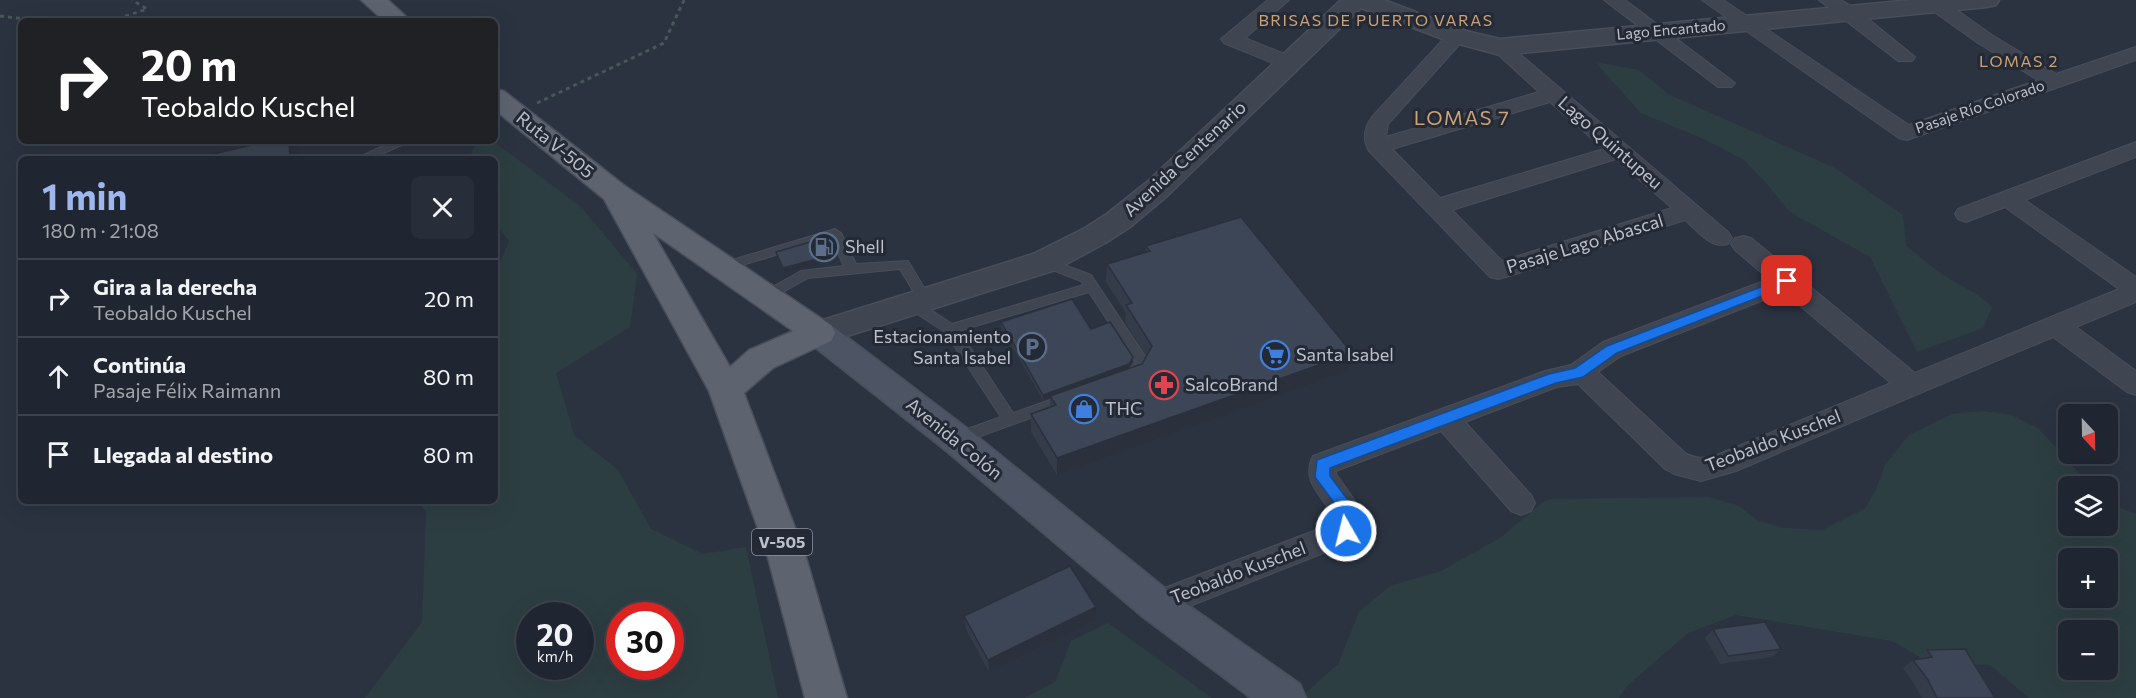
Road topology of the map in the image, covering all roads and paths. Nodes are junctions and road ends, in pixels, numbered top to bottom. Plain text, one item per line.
1 (132, 0) edge
2 (373, 0) edge
3 (684, 0) edge
4 (1280, 0) edge
5 (1355, 0) edge
6 (1362, 0) edge
7 (1613, 0) edge
8 (1711, 0) edge
9 (1828, 0) edge
10 (1987, 0) edge
11 (1929, 3) edge
12 (1849, 13) junction
13 (0, 16) edge
14 (18, 18) edge
15 (119, 18) edge
16 (395, 18) edge
17 (1745, 23) junction
18 (1657, 32) junction
19 (1457, 36) junction
20 (1500, 47) junction
21 (2136, 53) edge
22 (1905, 57) dead end
23 (1287, 62) junction
24 (2053, 81) junction
25 (1725, 83) dead end
26 (1554, 94) junction
27 (502, 105) edge
28 (397, 144) edge
29 (1377, 146) junction
30 (2136, 149) edge
31 (1619, 151) junction
32 (368, 156) edge
33 (615, 193) junction
34 (2009, 199) junction
35 (1435, 207) junction
36 (1688, 211) junction
37 (1966, 214) dead end
38 (1044, 262) junction
39 (723, 267) junction
40 (852, 269) junction
41 (1787, 281) junction
42 (1092, 287) junction
43 (2136, 291) edge
44 (765, 297) junction
45 (920, 303) junction
46 (2056, 326) junction
47 (950, 329) junction
48 (819, 333) junction
49 (1578, 373) junction
50 (1114, 383) edge
51 (2136, 385) edge
52 (1912, 386) junction
53 (726, 390) junction
54 (1082, 394) edge
55 (1446, 419) junction
56 (1010, 420) junction
57 (956, 439) junction
58 (1521, 503) dead end
59 (1157, 605) junction
60 (826, 698) edge
61 (1285, 698) edge

1 - 15 path
2 - 16 main road
3 - 27 path
4 - 23 street
5 - 23 street, Avenida Centenario
6 - 19 street, Lago Encantado
7 - 18 street
8 - 17 street
9 - 12 street
10 - 11 street, Lago Encantado
11 - 12 street, Lago Encantado
11 - 24 street
12 - 17 street, Lago Encantado
12 - 22 street
13 - 14 path
17 - 18 street, Lago Encantado
17 - 24 street, Pasaje Río Colorado
18 - 20 street, Lago Encantado
18 - 25 street
19 - 20 street, Lago Encantado
19 - 29 street
20 - 26 street, Lago Quintupeu
21 - 24 street, Pasaje Río Colorado
23 - 38 street, Avenida Centenario
26 - 29 street
26 - 31 street, Lago Quintupeu
27 - 33 main road, Ruta V-505
28 - 32 lane
29 - 35 street
30 - 34 street
31 - 35 street
31 - 36 street, Lago Quintupeu
33 - 39 main road, Avenida Colón
33 - 53 main road
34 - 37 street
34 - 43 street
35 - 36 street, Pasaje Lago Abascal
36 - 41 street, Lago Quintupeu
38 - 42 lane
38 - 45 street, Avenida Centenario
39 - 40 lane
39 - 44 main road, Avenida Colón
40 - 44 lane
40 - 45 lane
41 - 49 street
41 - 52 street, Lago Quintupeu
42 - 47 lane
42 - 50 lane
43 - 46 street, Teobaldo Kuschel
44 - 48 main road, Avenida Colón
45 - 47 lane
45 - 48 street, Avenida Centenario
46 - 51 street
46 - 52 street, Teobaldo Kuschel
47 - 56 lane
48 - 53 main road
48 - 57 main road, Avenida Colón
49 - 52 street, Teobaldo Kuschel
49 - 55 street, Teobaldo Kuschel
53 - 60 main road, V-505
54 - 56 lane
55 - 58 street
55 - 59 street, Teobaldo Kuschel
56 - 57 lane
57 - 59 main road, Avenida Colón
59 - 61 main road, Avenida Colón

